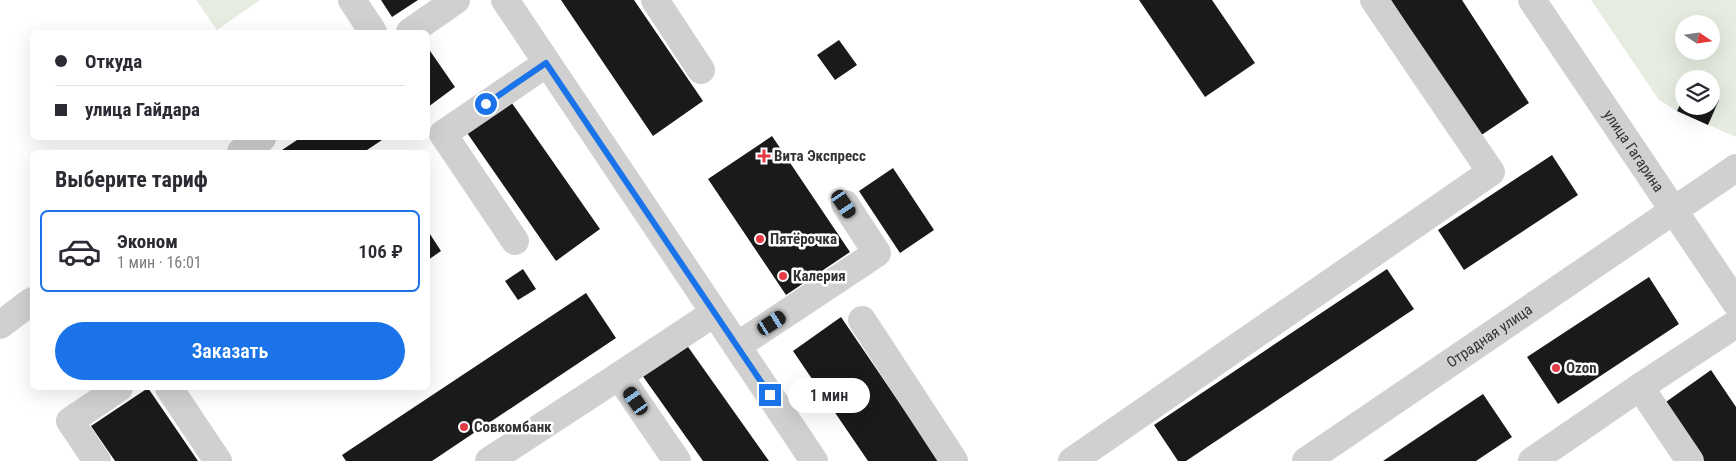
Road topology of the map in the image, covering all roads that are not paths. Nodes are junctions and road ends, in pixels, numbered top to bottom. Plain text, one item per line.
1 (352, 0) edge
2 (456, 0) edge
3 (504, 0) edge
4 (655, 0) edge
5 (1374, 0) edge
6 (1532, 0) edge
7 (372, 30) edge
8 (413, 30) edge
9 (546, 63) junction
10 (701, 70) dead end
11 (259, 140) edge
12 (244, 150) edge
13 (1736, 168) edge
14 (844, 204) dead end
15 (1673, 210) junction
16 (515, 241) dead end
17 (30, 302) edge
18 (1736, 303) edge
19 (714, 312) junction
20 (862, 320) dead end
21 (1736, 324) edge
22 (0, 325) edge
23 (737, 346) junction
24 (619, 376) junction
25 (1640, 387) junction
26 (116, 390) edge
27 (169, 390) edge
28 (96, 461) edge
29 (218, 461) edge
30 (489, 461) edge
31 (677, 461) edge
32 (814, 461) edge
33 (954, 461) edge
34 (1072, 461) edge
35 (1306, 461) edge
36 (1532, 461) edge
37 (1690, 461) edge

1 - 7 street
2 - 8 street
3 - 9 street
4 - 10 street
5 - 34 street
6 - 15 street, улица Гагарина
9 - 16 street
9 - 19 street
11 - 12 street
13 - 15 street, Отрадная улица
14 - 23 street
15 - 18 street, улица Гагарина
15 - 35 street, Отрадная улица
17 - 22 street
19 - 23 street
19 - 24 street
20 - 33 street
21 - 25 street
23 - 32 street
24 - 30 street
24 - 31 street
25 - 36 street
25 - 37 street
26 - 28 street
27 - 29 street

